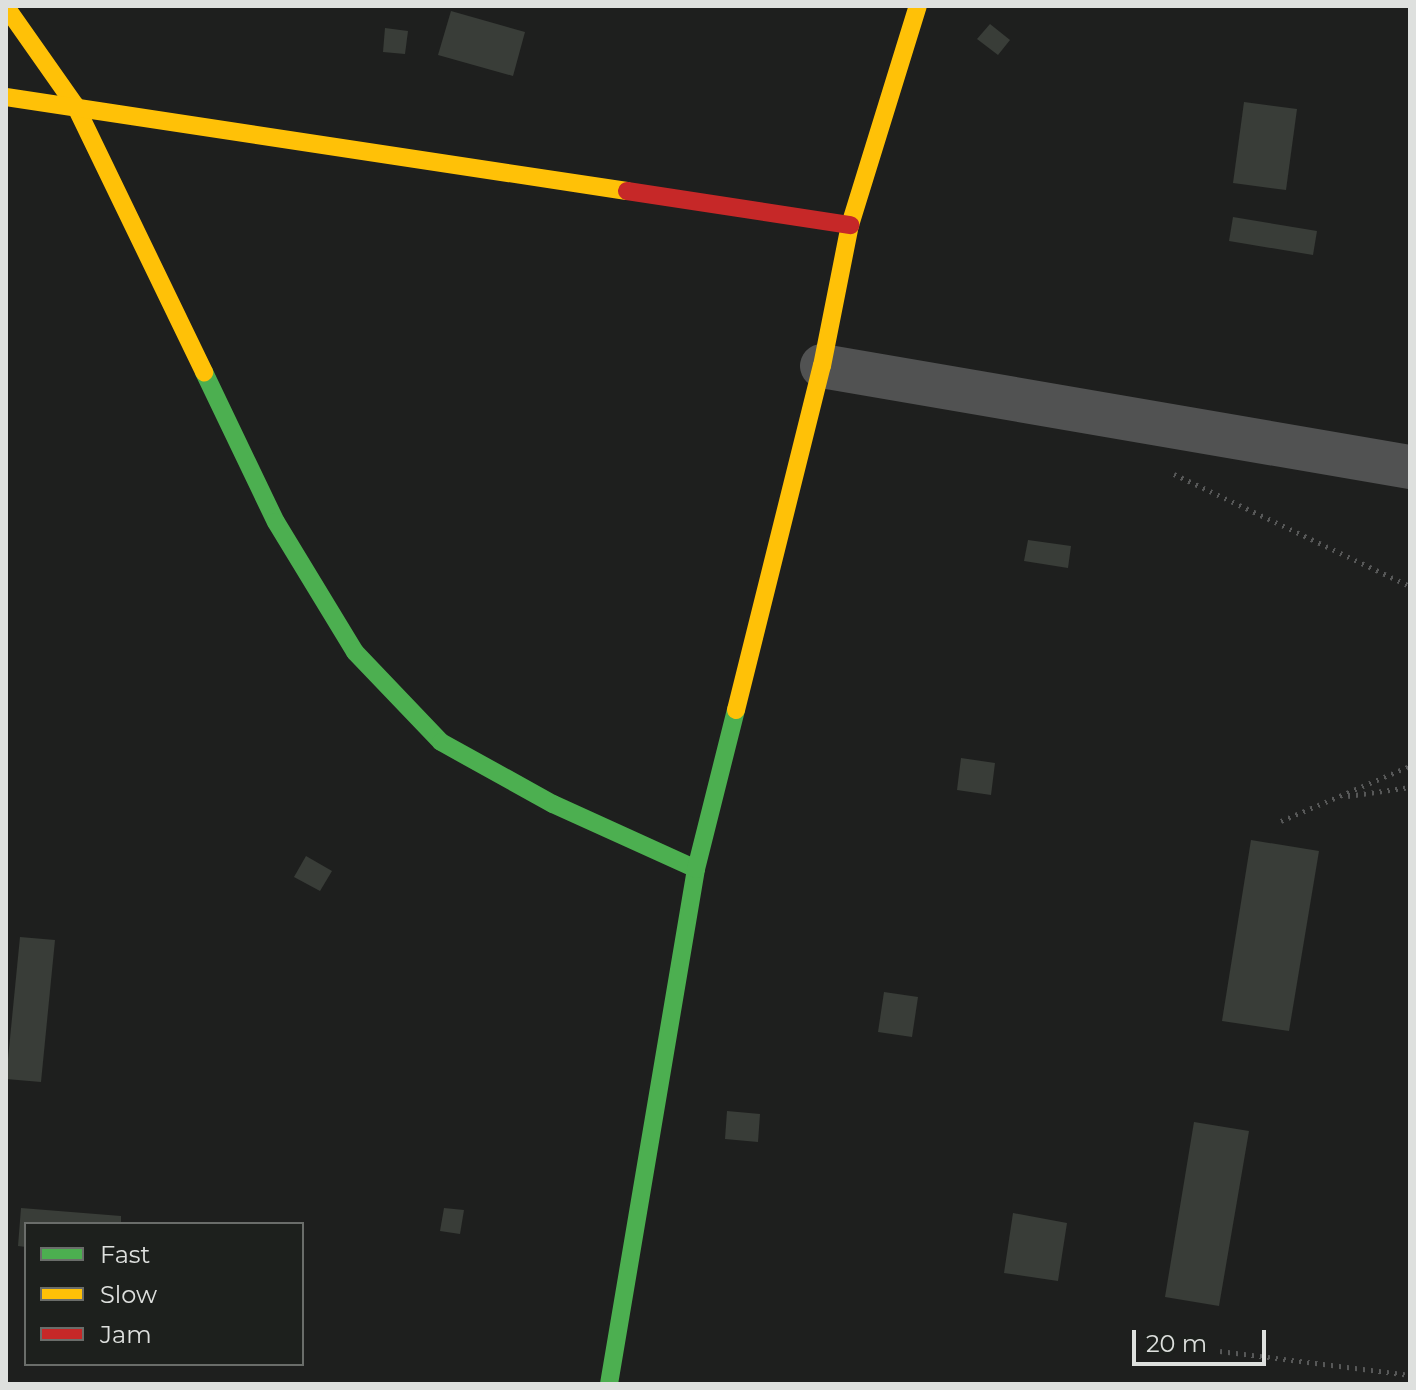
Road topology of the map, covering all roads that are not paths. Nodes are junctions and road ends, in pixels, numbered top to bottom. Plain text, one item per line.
1 (918, 6) edge
2 (6, 7) edge
3 (6, 97) edge
4 (75, 105) junction
5 (850, 225) junction
6 (822, 366) junction
7 (1410, 467) edge
8 (696, 869) junction
9 (609, 1384) edge

1 - 5 street
2 - 4 street
3 - 4 street
4 - 5 street
4 - 8 street
5 - 6 street
6 - 7 street
6 - 8 street
8 - 9 street

